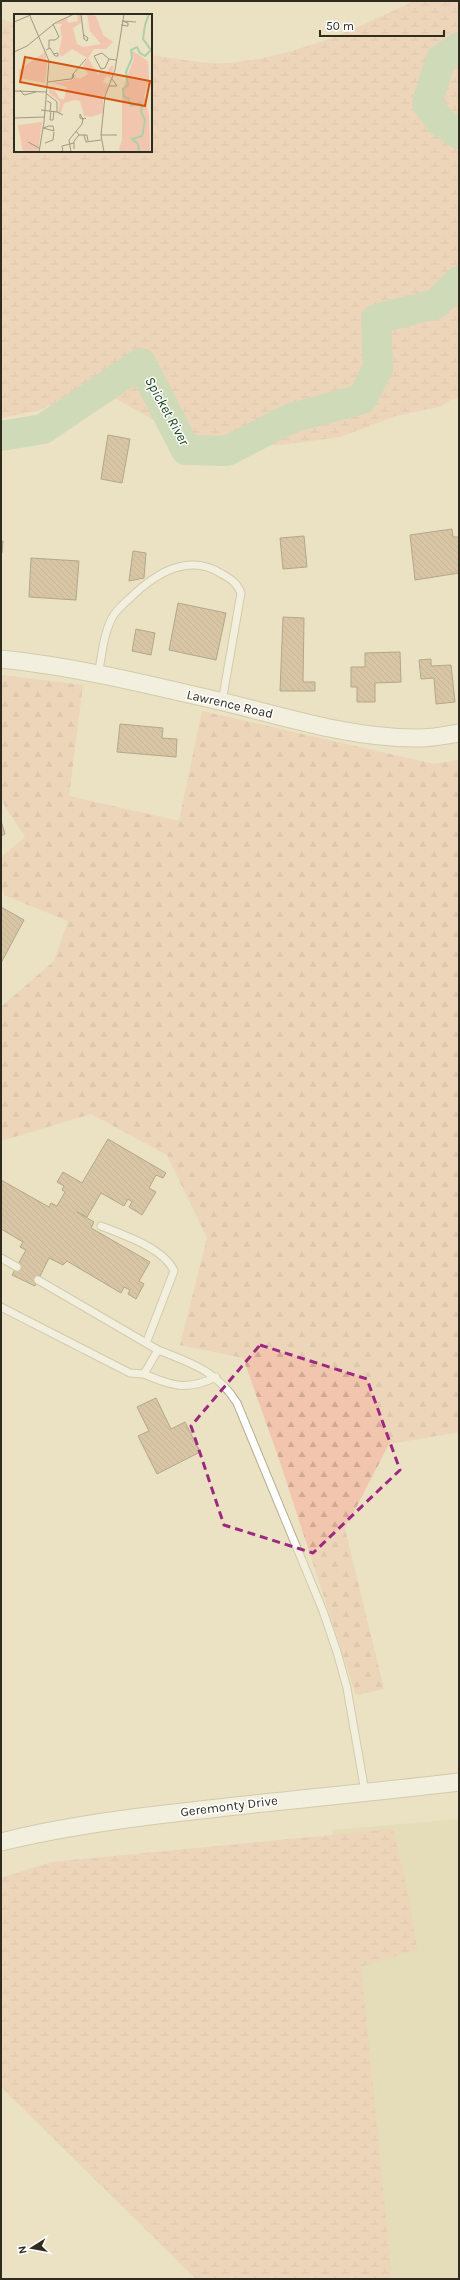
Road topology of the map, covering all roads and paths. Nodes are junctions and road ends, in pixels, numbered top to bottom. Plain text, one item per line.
1 (1, 659) edge
2 (98, 675) junction
3 (222, 702) junction
4 (459, 733) edge
5 (100, 1226) dead end
6 (1, 1258) edge
7 (17, 1267) dead end
8 (38, 1280) dead end
9 (1, 1307) edge
10 (147, 1341) junction
11 (158, 1350) junction
12 (144, 1374) junction
13 (216, 1377) junction
14 (459, 1782) edge
15 (365, 1792) junction
16 (1, 1842) edge

1 - 2 street, Lawrence Road
2 - 3 street, Lawrence Road
2 - 3 lane
3 - 4 street, Lawrence Road
5 - 10 lane
6 - 7 lane
8 - 10 lane
9 - 12 lane
10 - 11 lane
11 - 12 lane
11 - 13 lane
12 - 13 lane
13 - 15 lane
14 - 15 street, Geremonty Drive
15 - 16 street, Geremonty Drive

